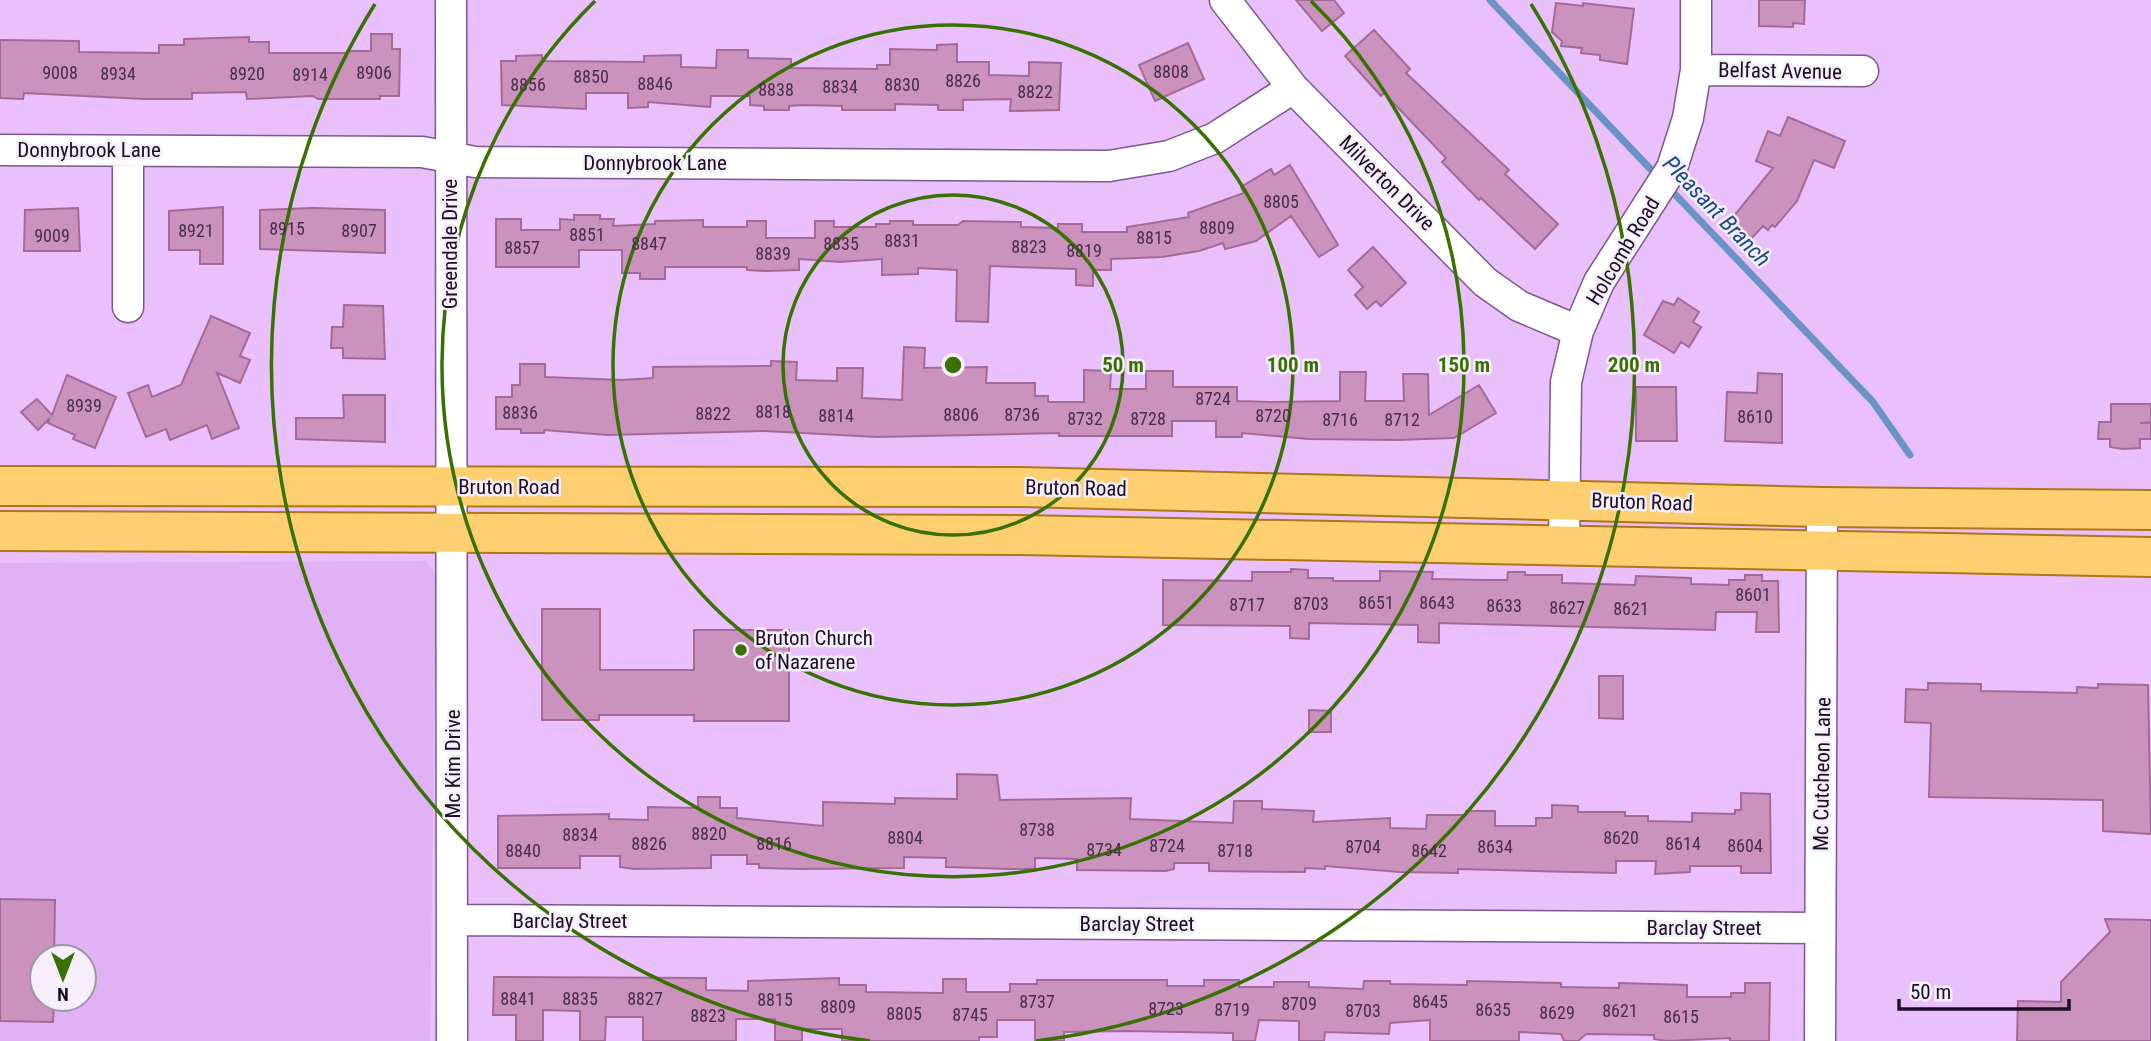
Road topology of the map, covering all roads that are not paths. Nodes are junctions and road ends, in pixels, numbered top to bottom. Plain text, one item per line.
1 (451, 0) edge
2 (1225, 0) edge
3 (1696, 0) edge
4 (1696, 70) junction
5 (1863, 71) dead end
6 (1293, 88) junction
7 (0, 150) edge
8 (128, 151) junction
9 (450, 156) junction
10 (128, 307) dead end
11 (1578, 331) junction
12 (0, 485) edge
13 (76, 485) junction
14 (451, 487) junction
15 (1021, 487) junction
16 (1564, 500) junction
17 (1822, 507) junction
18 (2151, 510) edge
19 (0, 531) edge
20 (76, 531) junction
21 (451, 531) junction
22 (1021, 535) junction
23 (1564, 546) junction
24 (1822, 551) junction
25 (2151, 557) edge
26 (454, 920) junction
27 (1820, 928) junction
28 (452, 1041) edge
29 (1820, 1041) edge

1 - 9 street, Greendale Drive
2 - 6 street, Milverton Drive
3 - 4 street, Holcomb Road
4 - 5 street, Belfast Avenue
4 - 11 street, Holcomb Road
6 - 9 street, Donnybrook Lane
6 - 11 street, Milverton Drive
7 - 8 street, Donnybrook Lane
8 - 9 street, Donnybrook Lane
8 - 10 street
9 - 14 street, Greendale Drive
11 - 16 street, Holcomb Road
12 - 13 main road, Bruton Road
13 - 14 main road, Bruton Road
13 - 20 main road
14 - 15 main road, Bruton Road
14 - 21 street, Mc Kim Drive
15 - 16 main road, Bruton Road
15 - 22 main road
16 - 17 main road, Bruton Road
16 - 23 street, Holcomb Road
17 - 18 main road, Bruton Road
17 - 24 street, Mc Cutcheon Lane
19 - 20 main road
20 - 21 main road
21 - 22 main road
21 - 26 street, Mc Kim Drive
22 - 23 main road
23 - 24 main road
24 - 25 main road
24 - 27 street, Mc Cutcheon Lane
26 - 27 street, Barclay Street
26 - 28 street, Mc Kim Drive
27 - 29 street, Mc Cutcheon Lane

